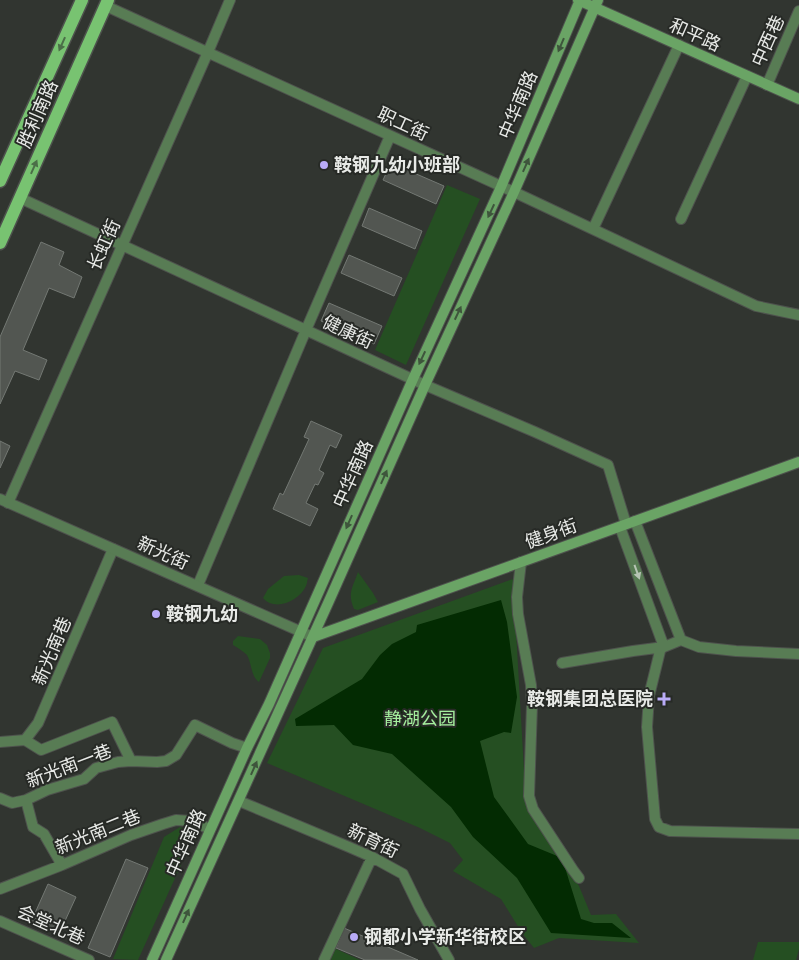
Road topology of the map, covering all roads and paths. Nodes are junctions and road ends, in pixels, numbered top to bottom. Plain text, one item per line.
1 (82, 0) edge
2 (230, 0) edge
3 (579, 0) edge
4 (107, 3) edge
5 (596, 4) edge
6 (799, 11) edge
7 (679, 45) junction
8 (208, 52) junction
9 (747, 76) junction
10 (767, 85) junction
11 (799, 99) edge
12 (390, 136) junction
13 (0, 181) edge
14 (502, 187) junction
15 (514, 192) junction
16 (20, 198) junction
17 (681, 219) dead end
18 (593, 230) junction
19 (0, 243) edge
20 (122, 245) junction
21 (799, 315) edge
22 (306, 330) junction
23 (413, 379) junction
24 (425, 385) junction
25 (799, 462) edge
26 (4, 501) edge
27 (627, 524) junction
28 (113, 549) junction
29 (521, 562) junction
30 (198, 585) junction
31 (301, 631) junction
32 (313, 637) junction
33 (681, 640) junction
34 (662, 647) junction
35 (799, 654) edge
36 (562, 664) dead end
37 (25, 740) junction
38 (0, 742) edge
39 (247, 748) junction
40 (131, 761) junction
41 (0, 798) edge
42 (26, 800) junction
43 (239, 801) junction
44 (210, 829) junction
45 (799, 834) edge
46 (372, 857) junction
47 (62, 865) junction
48 (579, 878) dead end
49 (0, 889) edge
50 (0, 921) edge
51 (89, 960) edge
52 (152, 960) edge
53 (166, 960) edge
54 (324, 960) edge
55 (449, 960) edge

1 -> 13 main road, 胜利南路
2 - 8 street, 长虹街
3 - 5 main road, 和平路
3 -> 14 main road, 中华南路
4 - 8 street, 职工街
16 -> 4 main road, 胜利南路
5 - 7 main road, 和平路
15 -> 5 main road, 中华南路
6 - 10 street, 中西巷
7 - 9 main road, 和平路
7 - 18 street
8 - 12 street, 职工街
8 - 20 street, 长虹街
9 - 10 main road, 和平路
9 - 17 street
10 - 11 main road, 和平路
12 - 14 street, 职工街
12 - 22 street
14 - 15 street, 职工街
14 -> 23 main road, 中华南路
15 - 18 street, 职工街
24 -> 15 main road, 中华南路
16 - 19 main road, 胜利南路
16 - 20 street, 健康街
18 - 21 street, 职工街
20 - 22 street, 健康街
20 - 26 street, 长虹街
22 - 23 street, 健康街
22 - 30 street
23 - 24 street, 健康街
23 -> 31 main road, 中华南路
24 - 27 street, 健康街
32 -> 24 main road, 中华南路
25 - 27 main road, 健身街
26 - 28 street, 新光街
27 - 29 main road, 健身街
27 - 33 street
27 -> 34 street
28 - 30 street, 新光街
28 - 37 street, 新光南巷
29 - 32 main road, 健身街
29 - 48 street
30 - 31 street, 新光街
31 - 32 street, 新光街
31 - 39 main road, 中华南路
43 -> 32 main road, 中华南路
33 - 34 street
33 - 35 street
34 - 36 street
34 - 45 street
37 - 38 street
37 - 40 street
39 - 40 street, 新光南一巷
39 - 44 main road, 中华南路
40 - 42 street, 新光南一巷
41 - 42 street, 新光南一巷
42 - 47 street
43 - 46 street, 新育街
53 -> 43 main road, 中华南路
44 - 47 street, 新光南二巷
44 - 52 main road, 中华南路
46 - 54 street
46 - 55 street, 新育街
47 - 49 street, 新光南二巷
50 - 51 street, 会堂北巷

